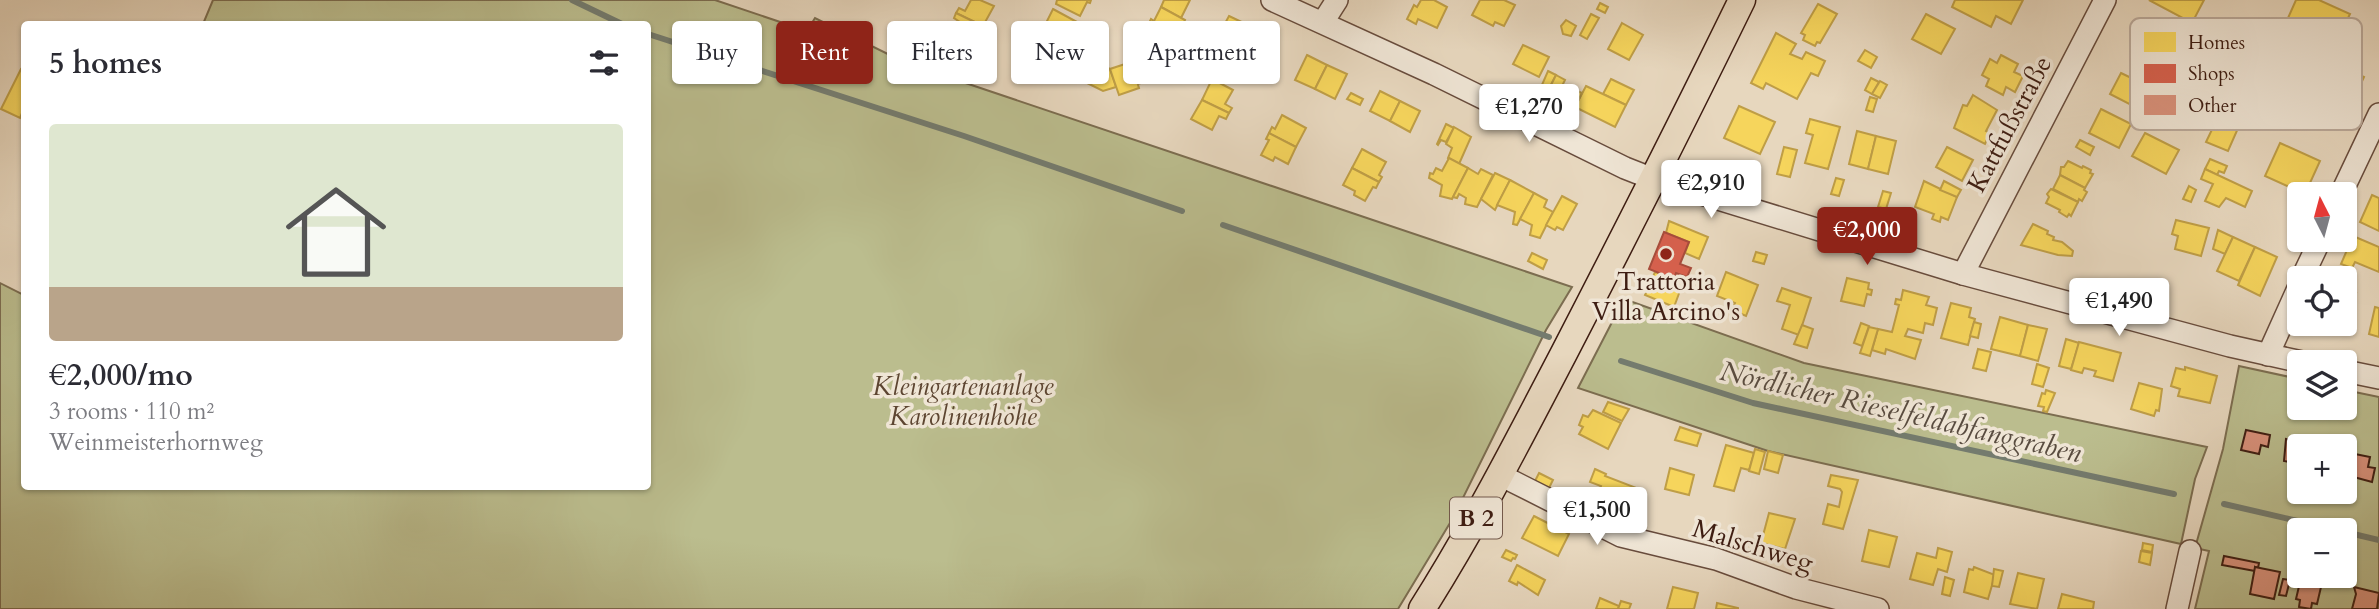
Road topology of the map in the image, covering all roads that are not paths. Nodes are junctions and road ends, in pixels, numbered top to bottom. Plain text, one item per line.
1 (1272, 0) edge
2 (1337, 0) edge
3 (1742, 0) edge
4 (2105, 0) edge
5 (1323, 22) junction
6 (2379, 114) edge
7 (1653, 178) junction
8 (2348, 182) edge
9 (1963, 274) junction
10 (2287, 313) edge
11 (2268, 355) junction
12 (2287, 359) edge
13 (2357, 373) edge
14 (2379, 378) edge
15 (1500, 475) junction
16 (2190, 551) dead end
17 (1422, 609) edge
18 (1878, 609) edge
19 (2177, 609) edge

1 - 5 street
2 - 5 street
3 - 7 main road, B 2
4 - 9 street, Kattfußstraße
5 - 7 street
6 - 8 street
7 - 9 street
7 - 15 main road, B 2
9 - 11 street
10 - 11 street
11 - 12 street
13 - 14 street
15 - 17 main road, B 2
15 - 18 street, Malschweg
16 - 19 street

